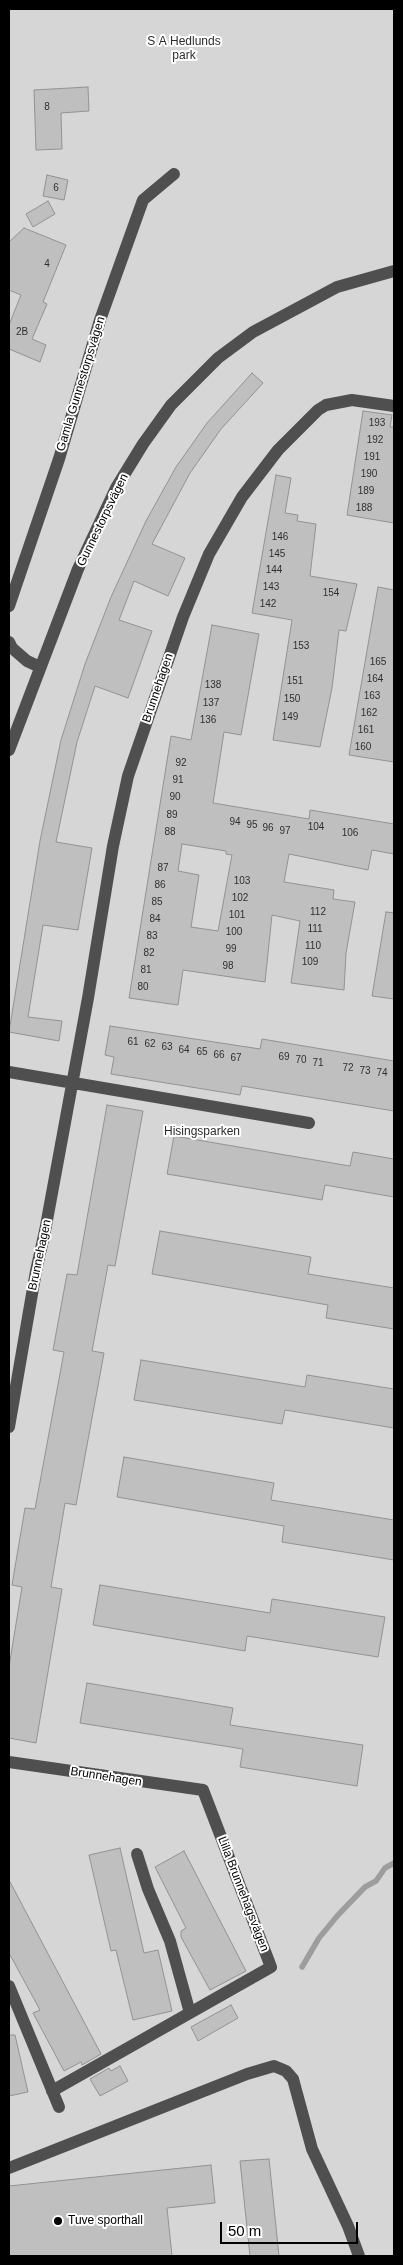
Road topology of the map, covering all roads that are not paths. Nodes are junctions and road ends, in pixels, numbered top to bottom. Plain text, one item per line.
1 (174, 174) dead end
2 (394, 271) edge
3 (394, 406) edge
4 (9, 606) edge
5 (9, 642) edge
6 (40, 667) junction
7 (9, 750) edge
8 (9, 1072) edge
9 (72, 1082) junction
10 (309, 1123) dead end
11 (9, 1428) edge
12 (9, 1762) edge
13 (203, 1790) joint
14 (138, 1854) dead end
15 (9, 1986) edge
16 (190, 2013) junction
17 (52, 2091) junction
18 (59, 2106) dead end
19 (9, 2168) edge
20 (359, 2256) edge

1 - 4 street, Gamla Gunnestorpsvägen
2 - 6 street, Gunnestorpsvägen
3 - 9 street, Brunnehagen
5 - 6 street
6 - 7 street, Gunnestorpsvägen
8 - 9 street
9 - 10 street
9 - 11 street, Brunnehagen
12 - 13 street, Brunnehagen
13 - 16 street, Lilla Brunnehagsvägen
14 - 16 street
15 - 17 street
16 - 17 street, Lilla Brunnehagsvägen
17 - 18 street
19 - 20 street

